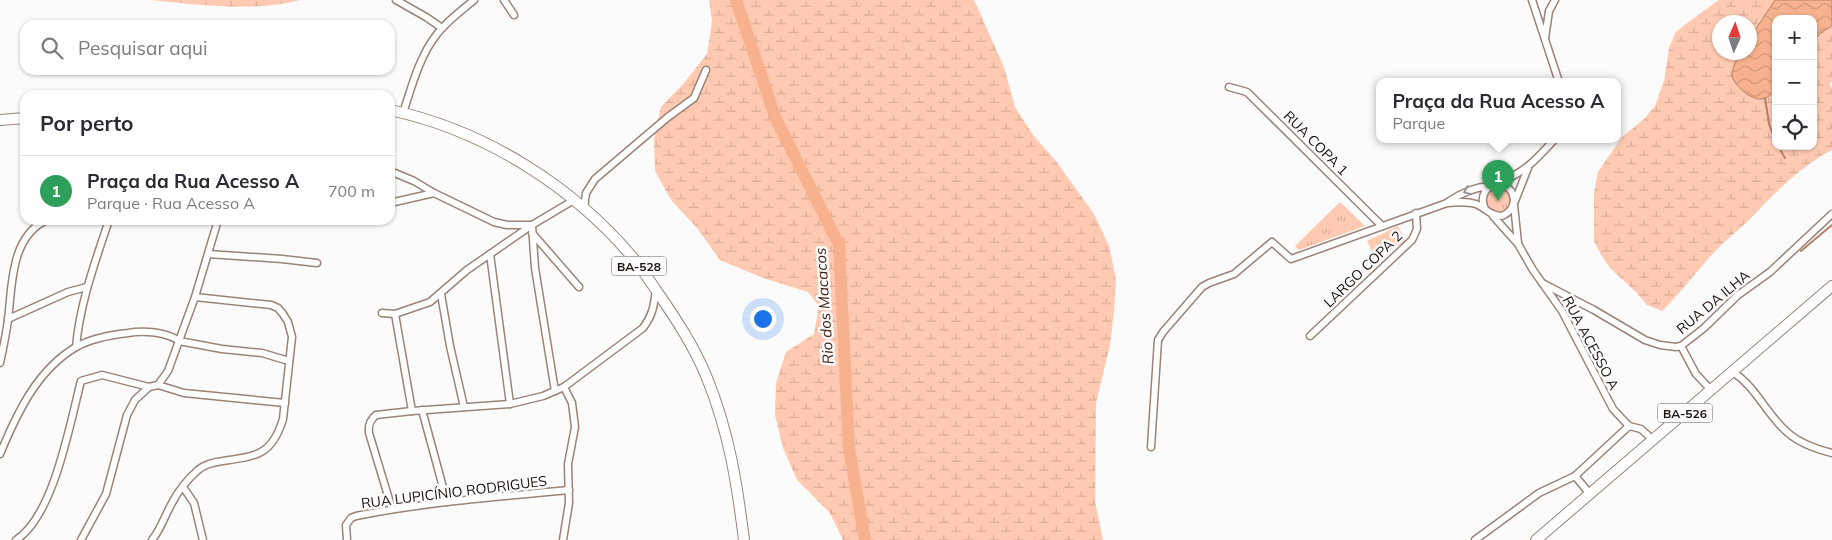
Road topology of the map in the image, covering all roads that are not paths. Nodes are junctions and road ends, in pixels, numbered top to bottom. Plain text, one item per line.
1 (396, 0) edge
2 (474, 0) edge
3 (504, 0) edge
4 (1532, 0) edge
5 (1555, 0) edge
6 (514, 16) dead end
7 (442, 28) junction
8 (1545, 39) junction
9 (706, 70) dead end
10 (1558, 78) edge
11 (1229, 87) dead end
12 (395, 111) edge
13 (403, 113) junction
14 (20, 118) edge
15 (0, 120) edge
16 (1551, 143) edge
17 (1529, 167) junction
18 (395, 173) edge
19 (1493, 185) junction
20 (434, 193) junction
21 (574, 200) junction
22 (395, 203) edge
23 (1447, 203) junction
24 (1514, 203) junction
25 (584, 209) junction
26 (1488, 211) junction
27 (1416, 213) junction
28 (1832, 214) edge
29 (40, 225) edge
30 (106, 225) edge
31 (217, 225) edge
32 (1382, 226) junction
33 (532, 229) junction
34 (1518, 244) junction
35 (208, 254) junction
36 (490, 254) junction
37 (317, 264) dead end
38 (1542, 283) junction
39 (1832, 286) edge
40 (579, 287) dead end
41 (87, 288) junction
42 (656, 290) junction
43 (441, 294) junction
44 (195, 297) junction
45 (382, 313) dead end
46 (395, 314) junction
47 (8, 319) junction
48 (1310, 336) dead end
49 (179, 341) junction
50 (1681, 346) junction
51 (76, 347) junction
52 (289, 361) junction
53 (0, 362) edge
54 (1733, 372) junction
55 (158, 385) junction
56 (149, 387) junction
57 (564, 387) junction
58 (1711, 390) junction
59 (555, 391) junction
60 (285, 403) junction
61 (510, 404) junction
62 (464, 407) junction
63 (422, 410) junction
64 (412, 411) junction
65 (1629, 426) junction
66 (1653, 440) junction
67 (1151, 446) dead end
68 (1832, 453) edge
69 (0, 454) edge
70 (1574, 476) junction
71 (183, 487) junction
72 (569, 490) junction
73 (1590, 494) junction
74 (447, 502) junction
75 (392, 509) junction
76 (157, 537) edge
77 (16, 540) edge
78 (81, 540) edge
79 (152, 540) edge
80 (203, 540) edge
81 (346, 540) edge
82 (563, 540) edge
83 (744, 540) edge
84 (1475, 540) edge
85 (1536, 540) edge

1 - 7 street
2 - 7 street
3 - 6 street
4 - 8 street
5 - 8 street
7 - 13 street
8 - 10 street
9 - 25 street
11 - 32 street, RUA COPA 1
12 - 13 main road, BA-528
13 - 21 main road, BA-528
14 - 15 main road
16 - 17 street
17 - 19 street
17 - 24 street
18 - 20 street
19 -> 23 street
19 - 24 street
19 - 26 street
20 - 22 street
20 - 33 street
21 - 25 main road, BA-528
21 - 33 street
23 - 26 street
23 - 27 street
24 - 26 street
24 - 34 street, RUA ACESSO A
25 - 42 main road, BA-528
26 - 34 street, RUA ACESSO A
27 - 32 street
27 - 48 street, LARGO COPA 2
28 - 50 street, RUA DA ILHA
29 - 47 street
30 - 41 street
31 - 35 street
32 - 67 street
33 - 36 street
33 - 40 street
33 - 59 street
34 - 38 street, RUA ACESSO A
35 - 37 street
35 - 44 street
36 - 43 street
36 - 61 street
38 - 50 street, RUA DA ILHA
38 - 65 street, RUA ACESSO A
39 - 54 main road, BA-526
41 - 47 street
41 - 51 street
42 - 57 street
42 - 83 main road, BA-528
43 - 46 street
43 - 62 street
44 - 49 street
44 - 52 street
45 - 46 street
46 - 64 street
47 - 53 street
49 - 51 street
49 - 52 street
49 - 55 street
50 - 58 street
51 - 69 street
52 - 60 street
54 - 58 main road, BA-526
54 - 68 street
55 - 56 street
55 - 60 street
56 - 77 street
56 - 78 street
57 - 59 street
57 - 72 street
58 - 66 main road, BA-526
59 - 61 street
60 - 71 street
61 - 62 street
62 - 63 street
63 - 64 street
63 - 74 street
64 - 75 street
65 - 66 street, RUA ACESSO A
65 - 70 street
66 - 73 main road, BA-526
70 - 73 street
70 - 84 street
71 - 76 street
71 - 80 street
72 - 74 street, RUA LUPICÍNIO RODRIGUES
72 - 82 street
73 - 85 main road, BA-526
74 - 75 street, RUA LUPICÍNIO RODRIGUES
75 - 81 street, RUA LUPICÍNIO RODRIGUES
76 - 79 street

